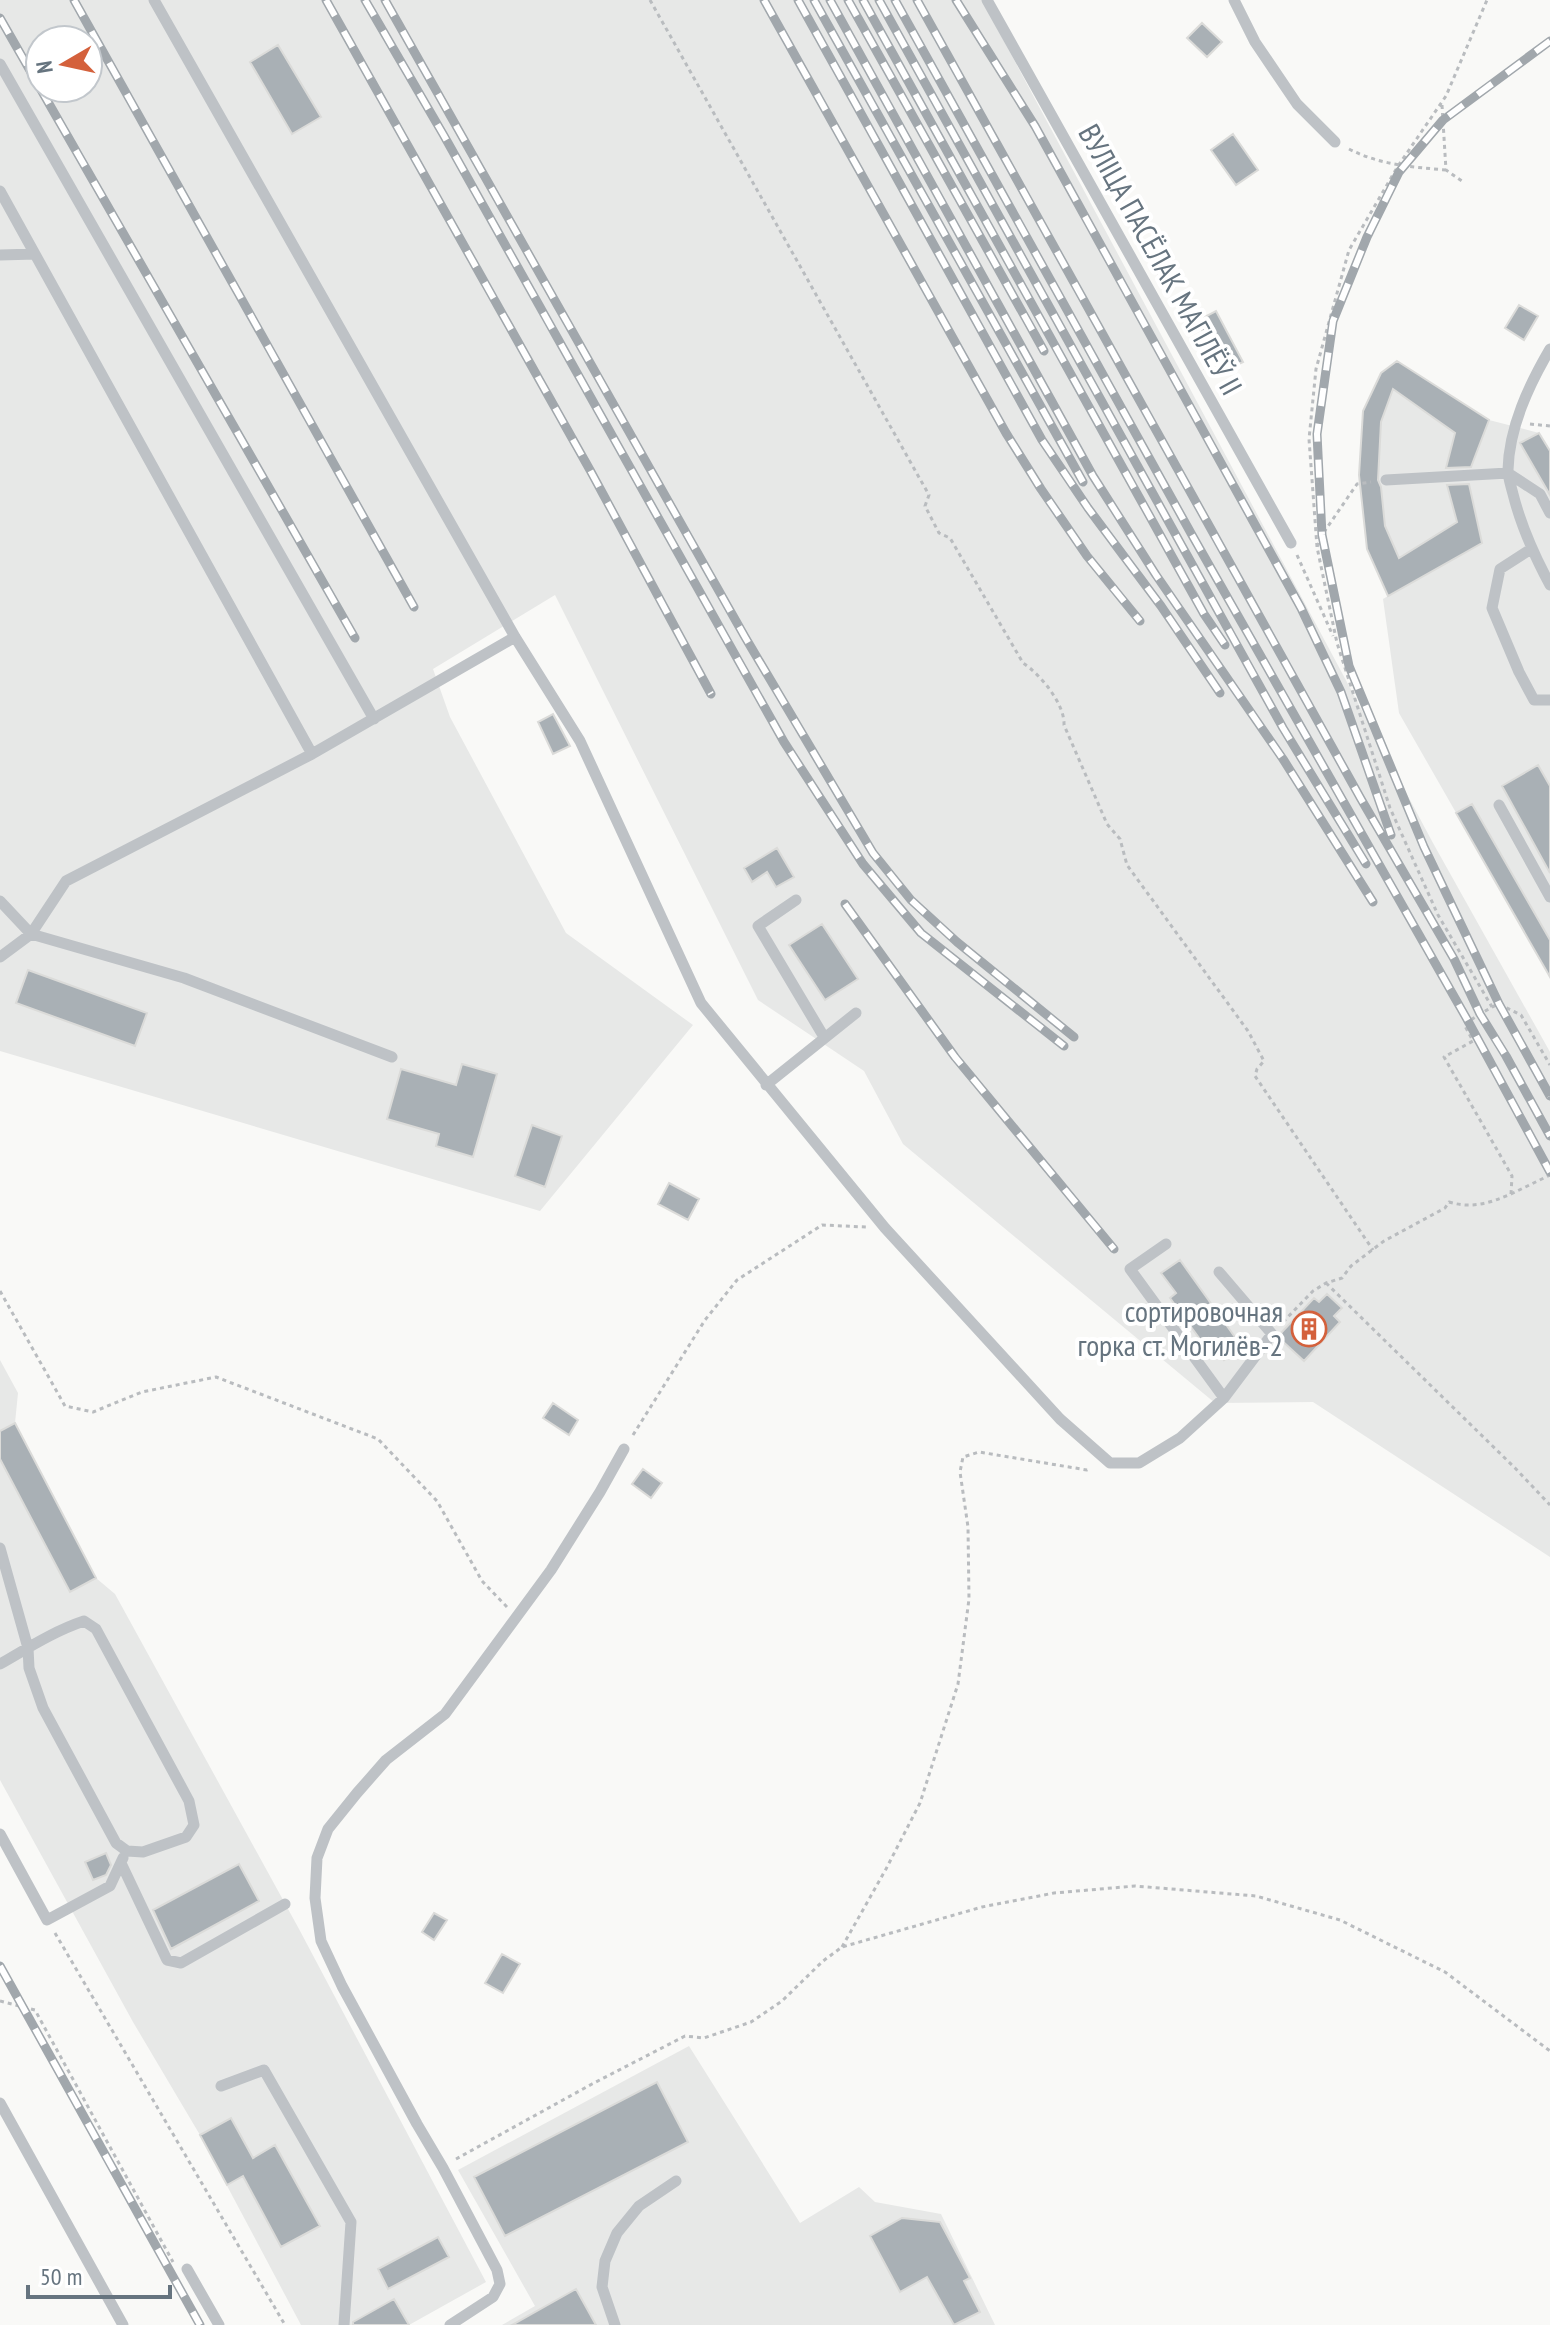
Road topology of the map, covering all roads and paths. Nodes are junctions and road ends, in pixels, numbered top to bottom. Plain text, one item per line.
1 (154, 0) edge
2 (650, 0) edge
3 (987, 0) edge
4 (1234, 0) edge
5 (1487, 0) edge
6 (0, 64) edge
7 (1441, 103) junction
8 (1335, 142) joint
9 (1398, 166) junction
10 (1446, 170) junction
11 (1462, 181) dead end
12 (0, 191) edge
13 (35, 254) junction
14 (0, 255) edge
15 (1550, 349) edge
16 (1508, 473) junction
17 (1386, 480) joint
18 (1550, 513) edge
19 (1291, 543) joint
20 (1317, 547) junction
21 (1531, 549) junction
22 (1550, 585) edge
23 (515, 637) junction
24 (1337, 643) junction
25 (1550, 700) edge
26 (374, 719) junction
27 (312, 754) junction
28 (1499, 805) dead end
29 (1550, 897) edge
30 (796, 900) dead end
31 (0, 901) edge
32 (31, 934) junction
33 (0, 957) edge
34 (1492, 1007) junction
35 (856, 1013) dead end
36 (824, 1037) junction
37 (392, 1057) dead end
38 (1550, 1065) edge
39 (766, 1085) junction
40 (1550, 1175) edge
41 (1511, 1194) junction
42 (885, 1228) junction
43 (1166, 1244) dead end
44 (1373, 1250) junction
45 (1219, 1272) dead end
46 (1326, 1283) junction
47 (0, 1291) edge
48 (1272, 1334) junction
49 (1224, 1398) junction
50 (624, 1449) joint
51 (1110, 1463) junction
52 (1550, 1505) edge
53 (0, 1548) edge
54 (516, 1616) junction
55 (28, 1648) junction
56 (0, 1664) edge
57 (0, 1834) edge
58 (127, 1851) junction
59 (121, 1863) junction
60 (285, 1904) dead end
61 (47, 1920) junction
62 (842, 1947) junction
63 (0, 2001) edge
64 (1550, 2051) edge
65 (221, 2086) dead end
66 (0, 2103) edge
67 (443, 2168) junction
68 (676, 2181) dead end
69 (187, 2269) joint
70 (123, 2325) edge
71 (219, 2325) edge
72 (285, 2325) edge
73 (344, 2325) edge
74 (450, 2325) edge
75 (615, 2325) edge

1 - 23 lane
2 - 44 path
3 - 19 lane, ВУЛІЦА ПАСЁЛАК МАГІЛЁЎ II
4 - 8 lane
5 - 7 path
6 - 26 lane
7 - 9 path
7 - 10 path
8 - 9 path
9 - 10 path
9 - 20 path
10 - 11 path
12 - 13 lane
13 - 14 lane
13 - 27 lane
15 - 16 lane
16 - 17 lane
16 - 18 lane
16 - 21 lane
17 - 20 path
19 - 24 path
20 - 24 path
21 - 22 lane
21 - 25 lane
23 - 26 lane
23 - 39 lane
24 - 34 path
26 - 27 lane
27 - 32 lane
28 - 29 lane
30 - 36 lane
31 - 32 lane
32 - 33 lane
32 - 37 lane
34 - 38 path
34 - 41 path
35 - 36 lane
36 - 39 lane
39 - 42 lane
40 - 41 path
41 - 44 path
42 - 50 path
42 - 51 lane
43 - 49 lane
44 - 46 path
45 - 48 lane
46 - 48 path
46 - 52 path
47 - 54 path
48 - 49 lane
49 - 51 lane
50 - 54 lane
51 - 62 path
53 - 55 lane
54 - 67 lane
55 - 56 lane
55 - 58 lane
55 - 58 lane
57 - 61 lane
58 - 59 lane
59 - 60 lane
59 - 61 lane
61 - 72 path
62 - 64 path
62 - 67 path
63 - 69 path
65 - 73 lane
66 - 70 lane
67 - 74 lane
68 - 75 lane
69 - 71 lane

